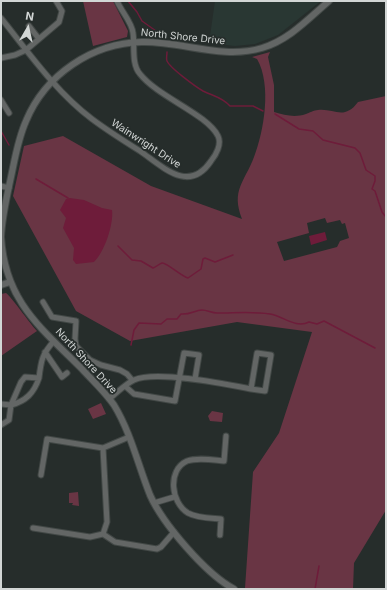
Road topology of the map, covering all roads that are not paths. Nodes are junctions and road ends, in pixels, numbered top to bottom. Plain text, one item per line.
1 (56, 1) edge
2 (117, 1) edge
3 (329, 1) edge
4 (1, 18) edge
5 (29, 26) dead end
6 (39, 39) junction
7 (132, 43) junction
8 (26, 50) junction
9 (1, 58) edge
10 (52, 82) junction
11 (1, 100) edge
12 (10, 113) dead end
13 (1, 186) edge
14 (8, 188) junction
15 (1, 237) edge
16 (10, 282) junction
17 (1, 285) edge
18 (43, 302) dead end
19 (54, 341) junction
20 (45, 352) junction
21 (67, 373) dead end
22 (39, 378) junction
23 (179, 378) junction
24 (194, 379) junction
25 (132, 380) junction
26 (125, 386) junction
27 (251, 389) junction
28 (109, 399) junction
29 (1, 404) edge
30 (11, 405) junction
31 (1, 426) edge
32 (226, 436) dead end
33 (129, 437) junction
34 (103, 448) junction
35 (41, 475) dead end
36 (174, 497) junction
37 (154, 503) junction
38 (33, 528) dead end
39 (174, 532) junction
40 (103, 534) junction
41 (220, 535) dead end
42 (234, 589) edge

1 - 6 street
2 - 7 street, Wainwright Drive
3 - 7 street, North Shore Drive
4 - 8 street, Wainwright Drive
5 - 6 street
6 - 8 street
7 - 10 street, North Shore Drive
7 - 10 street, Wainwright Drive
8 - 9 street
8 - 10 street, Wainwright Drive
10 - 14 street, North Shore Drive
11 - 12 street
13 - 14 street
14 - 15 street, North Shore Drive
15 - 16 street, North Shore Drive
16 - 17 street
16 - 19 street, North Shore Drive
18 - 25 street
19 - 20 street
19 - 28 street, North Shore Drive
20 - 21 street
20 - 22 street
22 - 30 street
22 - 30 street
23 - 24 street
23 - 24 street
23 - 25 street
23 - 26 street
24 - 27 street
25 - 26 street
26 - 28 street
27 - 27 street
28 - 33 street, North Shore Drive
29 - 30 street
30 - 31 street
32 - 36 street
33 - 34 street
33 - 37 street, North Shore Drive
34 - 35 street
34 - 40 street
36 - 37 street
36 - 41 street
37 - 39 street, North Shore Drive
38 - 40 street
39 - 40 street
39 - 42 street, North Shore Drive

